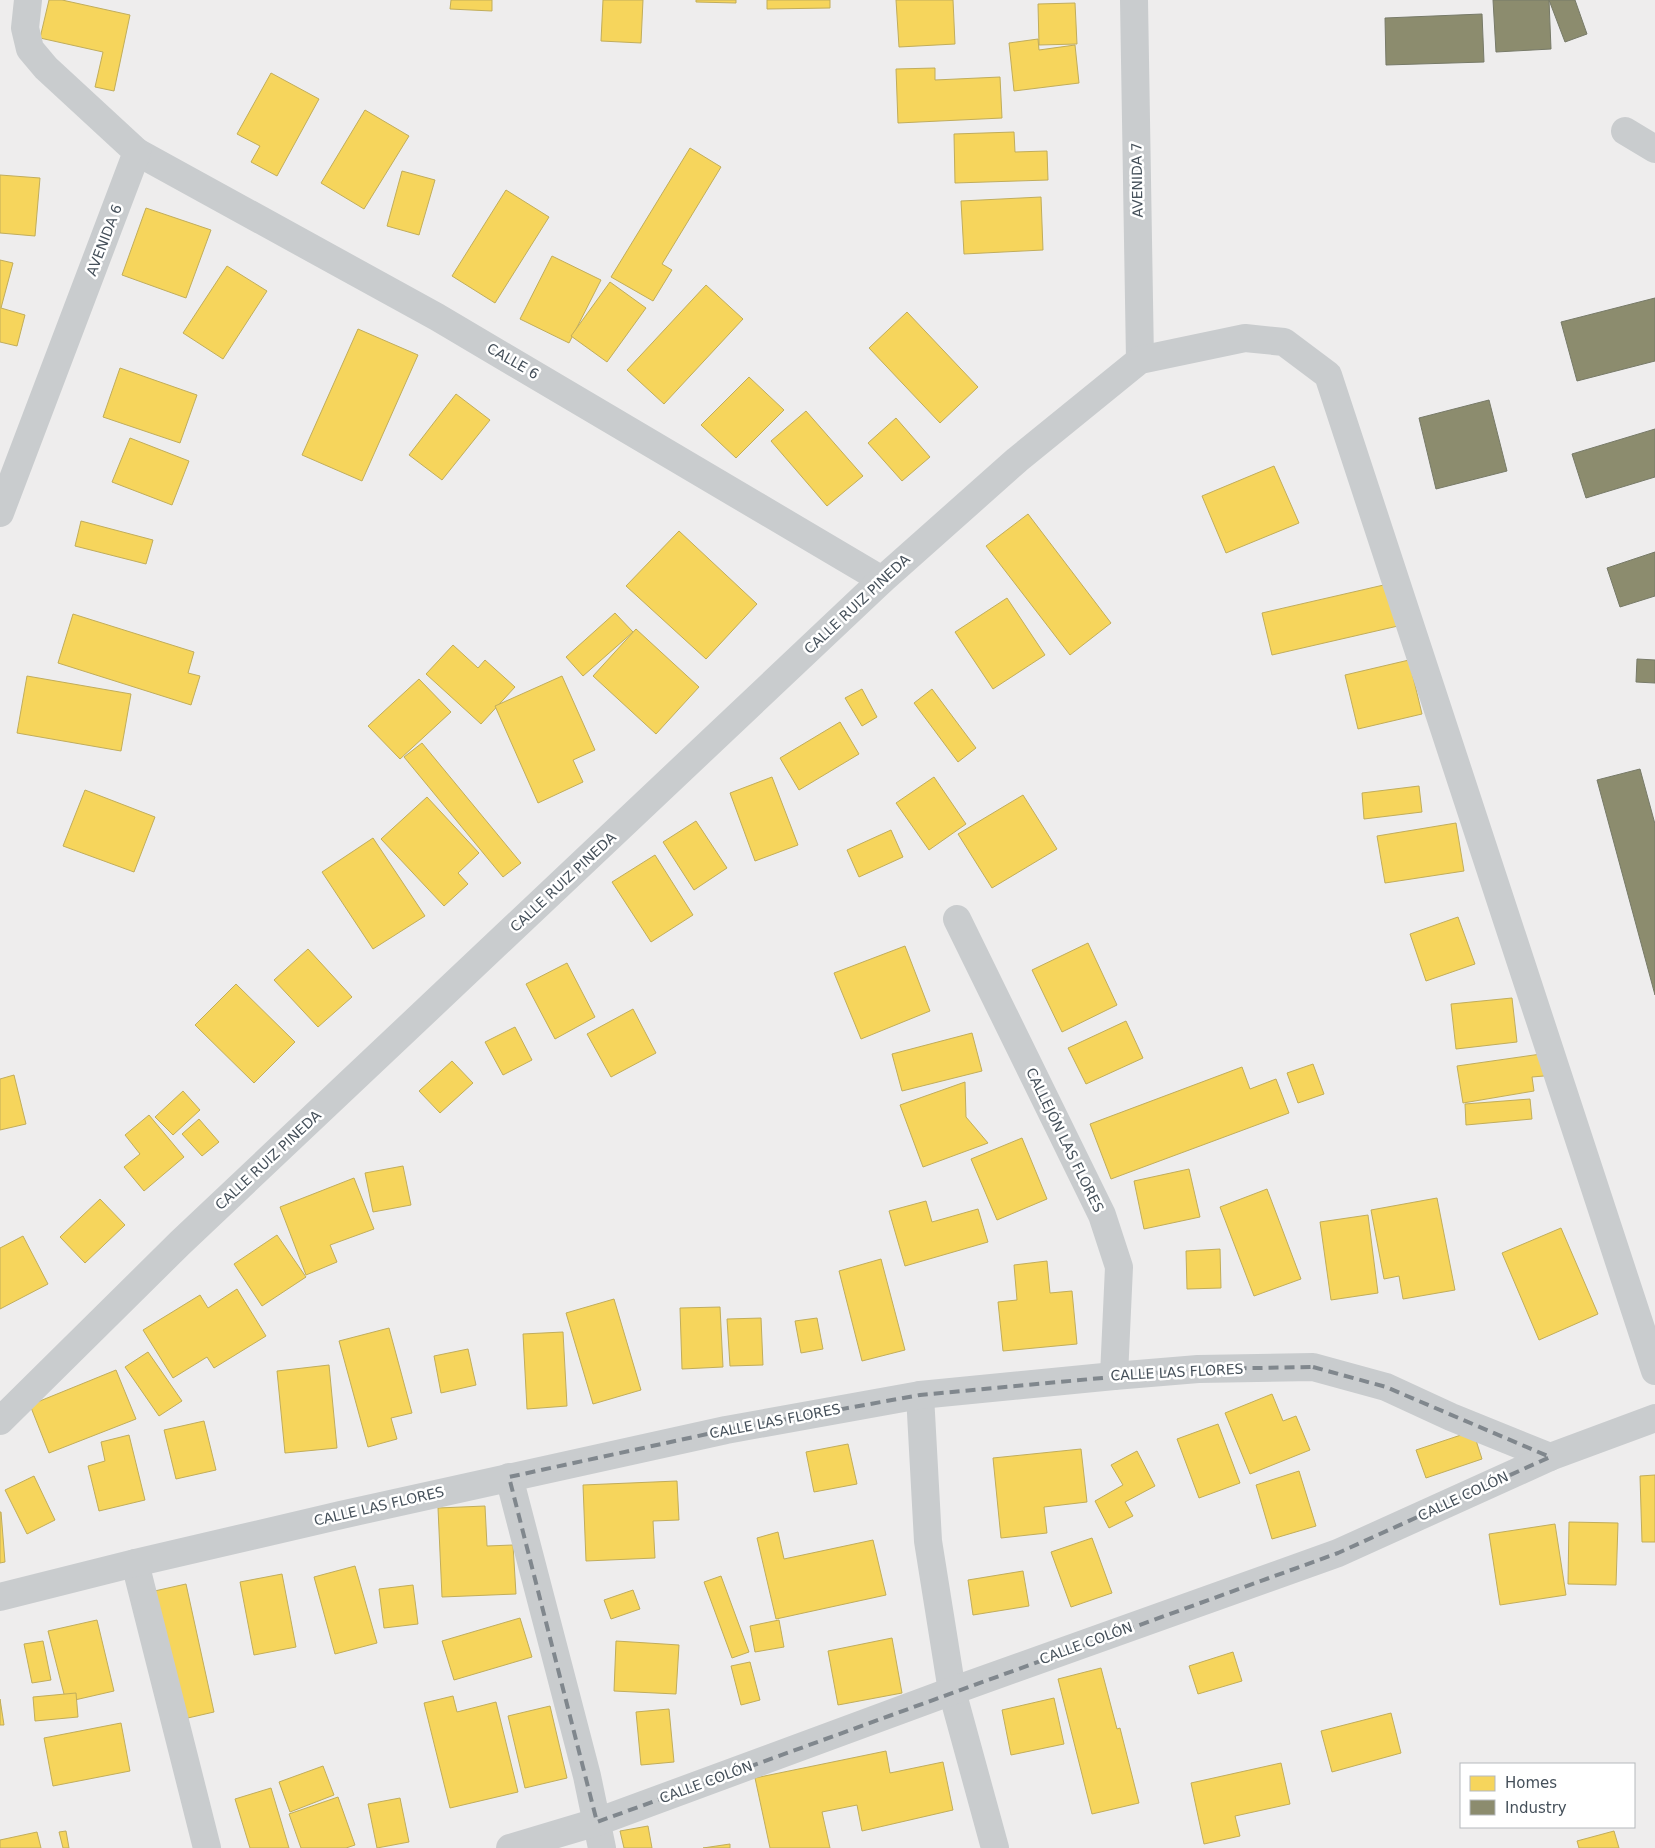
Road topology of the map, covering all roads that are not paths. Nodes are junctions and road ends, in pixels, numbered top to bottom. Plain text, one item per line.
1 (28, 0) edge
2 (1134, 0) edge
3 (1625, 130) dead end
4 (1655, 149) edge
5 (138, 152) junction
6 (1140, 360) junction
7 (0, 513) edge
8 (882, 580) junction
9 (957, 919) dead end
10 (1655, 1371) edge
11 (1114, 1376) junction
12 (920, 1395) junction
13 (1655, 1418) edge
14 (0, 1421) edge
15 (1550, 1457) junction
16 (509, 1477) junction
17 (135, 1563) junction
18 (0, 1597) edge
19 (952, 1691) junction
20 (597, 1822) junction
21 (207, 1848) edge
22 (510, 1848) edge
23 (602, 1848) edge
24 (995, 1848) edge

1 - 5 street
2 - 6 street, AVENIDA 7
3 - 4 street
5 - 7 street, AVENIDA 6
5 - 8 street, CALLE 6
6 - 8 street, CALLE RUIZ PINEDA
6 - 10 street
8 - 14 street, CALLE RUIZ PINEDA
9 - 11 street, CALLEJÓN LAS FLORES
11 - 12 street, CALLE LAS FLORES
11 - 15 street, CALLE LAS FLORES
12 - 16 street, CALLE LAS FLORES
12 - 19 street
13 - 15 street, CALLE COLÓN
15 - 19 street, CALLE COLÓN
16 - 17 street, CALLE LAS FLORES
16 - 20 street
17 - 18 street, CALLE LAS FLORES
17 - 21 street
19 - 20 street, CALLE COLÓN
19 - 24 street
20 - 22 street, CALLE COLÓN
20 - 23 street

